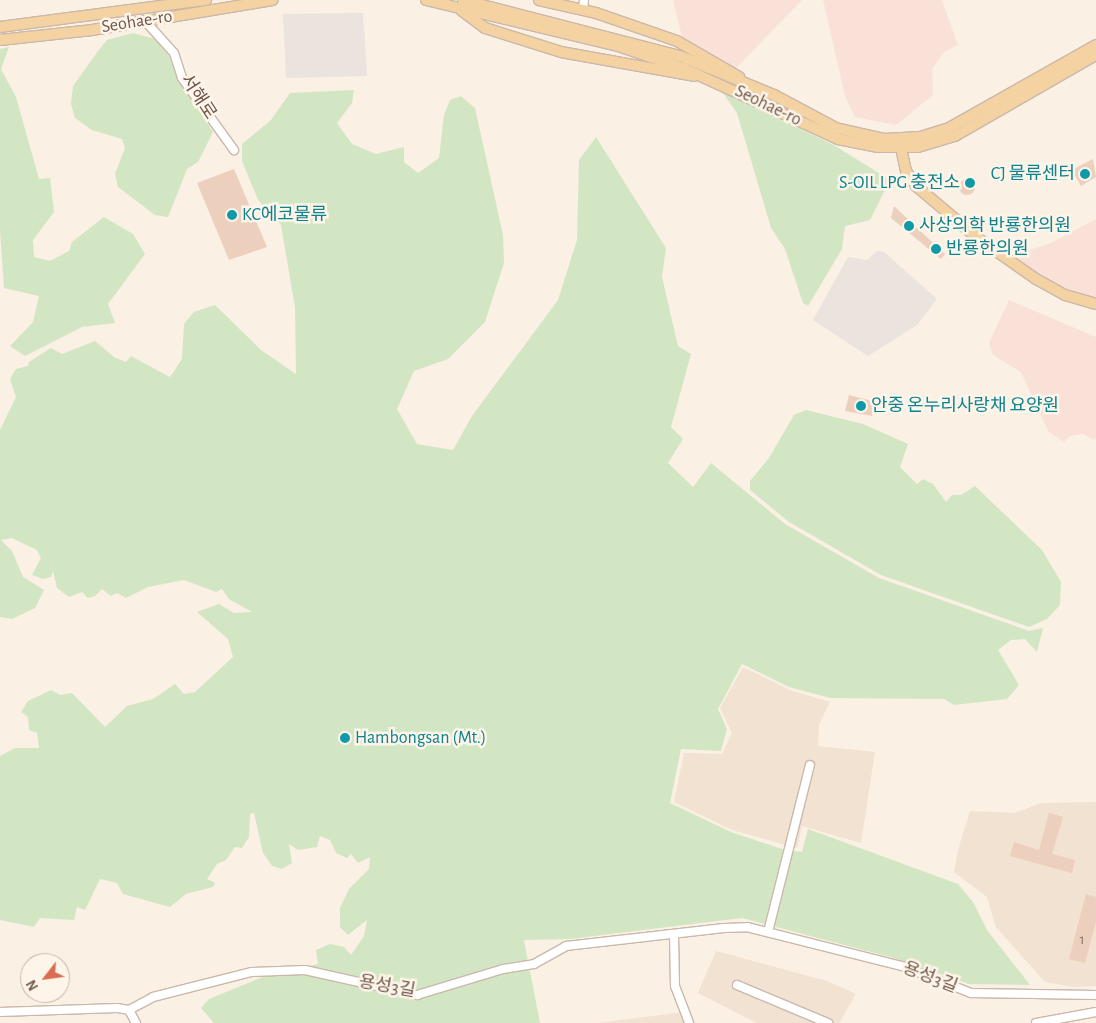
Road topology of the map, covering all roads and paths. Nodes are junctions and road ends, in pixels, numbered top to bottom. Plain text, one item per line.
1 (206, 0) edge
2 (273, 0) edge
3 (426, 0) edge
4 (539, 0) edge
5 (461, 4) edge
6 (583, 5) edge
7 (145, 21) junction
8 (0, 27) edge
9 (1096, 39) edge
10 (0, 40) edge
11 (1096, 45) edge
12 (1096, 55) edge
13 (1058, 64) junction
14 (710, 79) junction
15 (748, 85) junction
16 (901, 144) junction
17 (234, 150) dead end
18 (1096, 304) edge
19 (810, 765) dead end
20 (768, 932) junction
21 (674, 934) junction
22 (737, 985) dead end
23 (1096, 995) edge
24 (129, 1010) junction
25 (0, 1012) edge
26 (1096, 1012) edge
27 (136, 1023) edge
28 (689, 1023) edge
29 (828, 1023) edge
30 (1036, 1023) edge

1 - 8 main road, Seohae-ro
2 - 7 main road, Seohae-ro
3 - 5 main road, Seohae-ro
4 - 6 main road
5 - 14 main road, Seohae-ro
5 - 14 main road
5 - 15 main road, Seohae-ro
6 - 15 main road
7 - 10 main road, Seohae-ro
7 - 17 street, 서해로
9 - 13 main road
11 - 13 main road, Seohae-ro
12 - 16 main road, Seohae-ro
13 - 16 main road, Seohae-ro
14 - 16 main road, Seohae-ro
15 - 16 main road, Seohae-ro
16 - 18 main road
19 - 20 street
20 - 21 street, 용성3길
20 - 23 street, 용성3길
21 - 24 street, 용성3길
21 - 28 street
22 - 29 street
24 - 25 street
24 - 27 street
26 - 30 street

